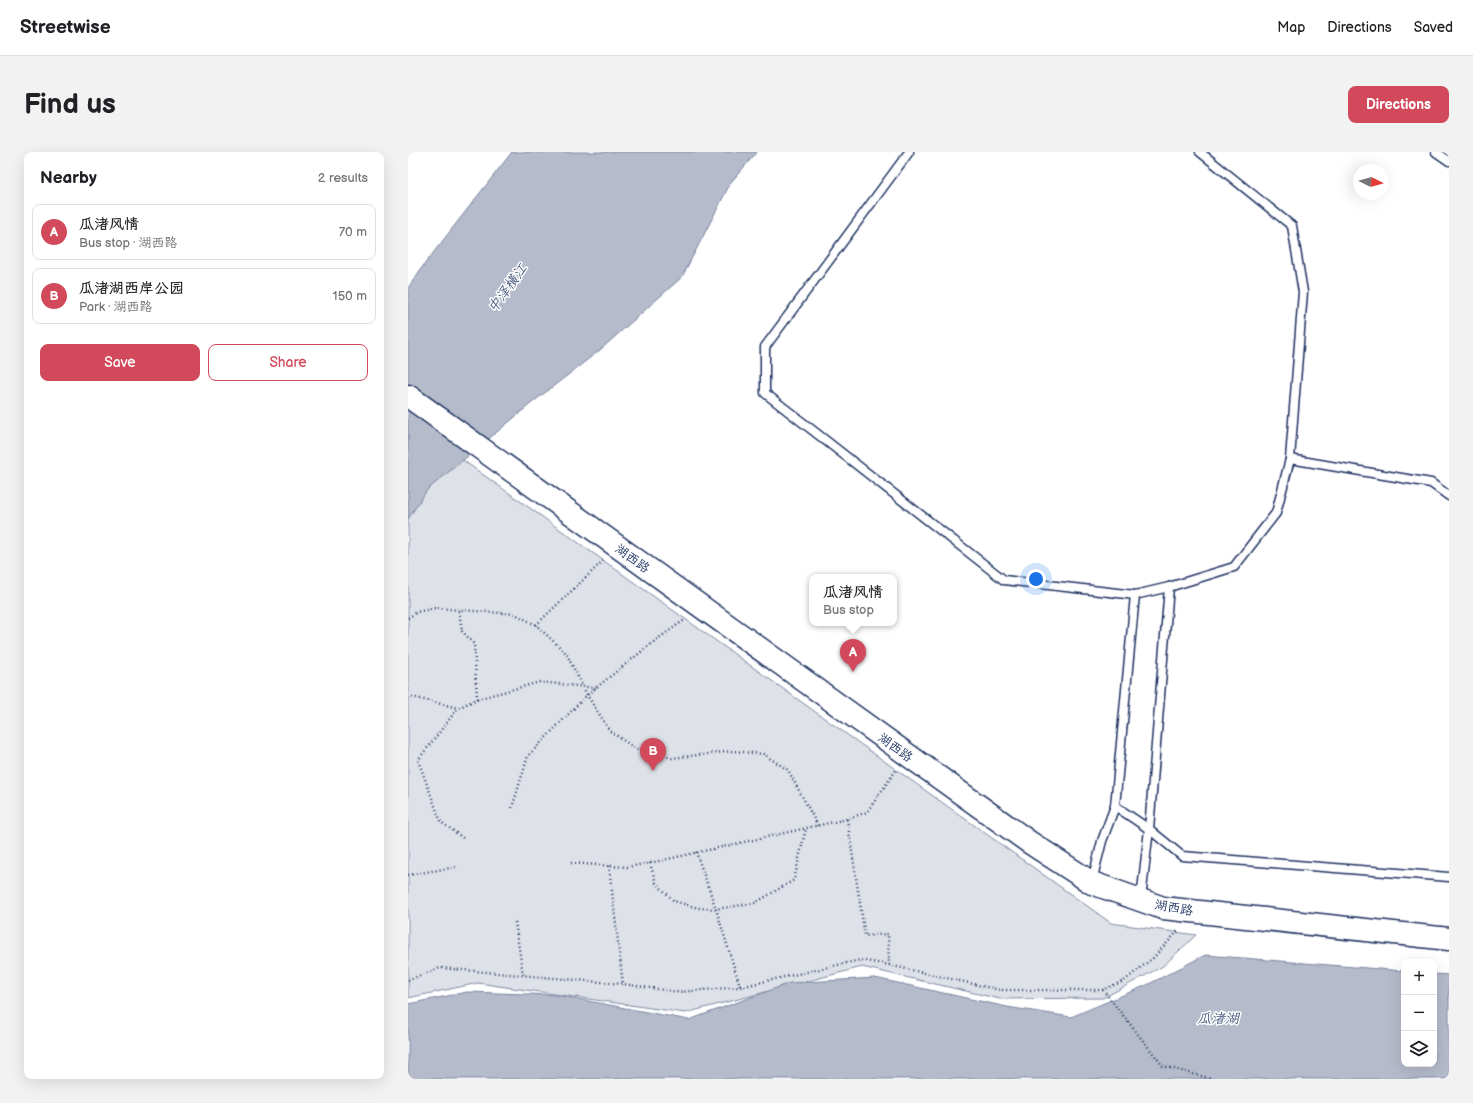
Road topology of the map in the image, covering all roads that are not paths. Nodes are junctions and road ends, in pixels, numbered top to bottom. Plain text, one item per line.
1 (909, 152) edge
2 (1200, 152) edge
3 (1436, 152) edge
4 (1449, 161) edge
5 (408, 396) edge
6 (1290, 459) junction
7 (1449, 496) edge
8 (1169, 587) junction
9 (1135, 595) junction
10 (1115, 806) junction
11 (1149, 829) junction
12 (1449, 877) edge
13 (1092, 883) junction
14 (1141, 900) junction
15 (1449, 939) edge

1 - 9 lane
2 - 6 lane
3 - 4 lane
5 - 13 street, 湖西路
6 - 7 lane
6 - 8 lane
8 - 9 lane
8 - 11 lane
9 - 10 lane
10 - 11 lane
10 - 13 lane
11 - 12 lane
11 - 14 lane
13 - 14 street, 湖西路
14 - 15 street, 湖西路

